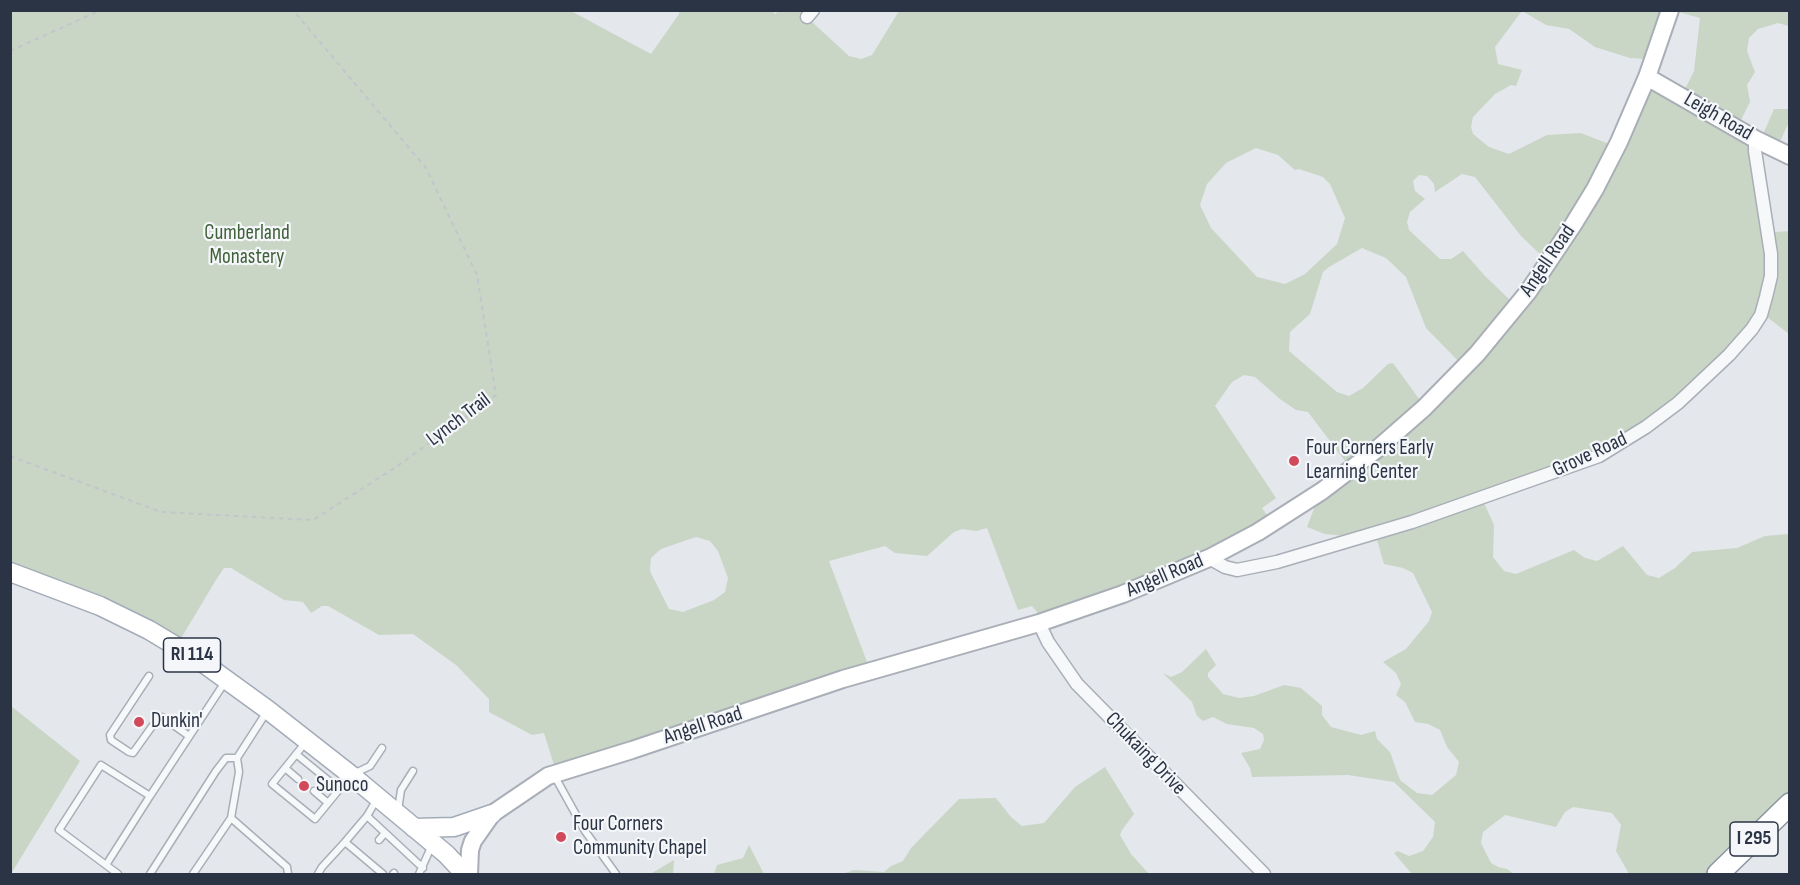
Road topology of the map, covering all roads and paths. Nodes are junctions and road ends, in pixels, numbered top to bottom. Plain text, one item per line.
1 (101, 10) edge
2 (293, 10) edge
3 (1670, 10) edge
4 (10, 51) edge
5 (1647, 76) junction
6 (1755, 139) junction
7 (1790, 156) edge
8 (10, 456) edge
9 (1209, 558) junction
10 (10, 572) edge
11 (1039, 623) junction
12 (149, 676) dead end
13 (227, 679) junction
14 (268, 710) junction
15 (189, 736) junction
16 (302, 747) junction
17 (382, 748) dead end
18 (237, 758) junction
19 (285, 768) junction
20 (413, 771) dead end
21 (554, 774) junction
22 (351, 775) junction
23 (298, 779) dead end
24 (339, 789) junction
25 (314, 791) dead end
26 (150, 796) junction
27 (378, 798) junction
28 (328, 803) junction
29 (1790, 804) edge
30 (398, 814) junction
31 (492, 814) junction
32 (367, 816) junction
33 (231, 818) junction
34 (414, 828) junction
35 (385, 833) junction
36 (379, 840) dead end
37 (345, 842) junction
38 (433, 843) junction
39 (398, 844) junction
40 (392, 851) dead end
41 (369, 852) dead end
42 (410, 855) junction
43 (364, 858) junction
44 (404, 861) dead end
45 (382, 863) dead end
46 (106, 865) junction
47 (423, 868) junction
48 (377, 869) junction
49 (118, 874) edge
50 (150, 874) edge
51 (193, 874) edge
52 (288, 874) edge
53 (318, 874) edge
54 (383, 874) edge
55 (419, 874) edge
56 (467, 874) edge
57 (616, 874) edge
58 (1264, 874) edge
59 (1718, 874) edge

1 - 4 path
2 - 8 path, Lynch Trail
3 - 5 main road, Angell Road
5 - 6 main road, Leigh Road
5 - 9 main road, Angell Road
6 - 7 main road, Leigh Road
6 - 9 street, Grove Road
9 - 11 main road, Angell Road
10 - 13 main road, RI 114
11 - 21 main road, Angell Road
11 - 58 street, Chukaing Drive
12 - 15 lane
13 - 14 main road, RI 114
13 - 15 lane
14 - 16 main road, RI 114
14 - 18 lane
15 - 26 lane
16 - 19 lane
16 - 22 main road, RI 114
16 - 24 lane
17 - 22 lane
18 - 33 lane
18 - 50 lane
19 - 23 lane
19 - 28 lane
20 - 30 lane
21 - 31 main road, Angell Road
21 - 57 lane
22 - 24 lane
22 - 27 main road, RI 114
24 - 28 lane
25 - 28 lane
26 - 46 lane
26 - 46 lane
27 - 30 main road, RI 114
27 - 32 lane
29 - 59 highway, I 295
30 - 34 main road, RI 114
31 - 34 main road
31 - 56 main road, Angell Road
32 - 35 lane
32 - 37 lane
33 - 51 lane
33 - 52 lane
34 - 38 main road, RI 114
35 - 36 lane
35 - 39 lane
37 - 43 lane
37 - 53 lane
38 - 47 lane
38 - 56 main road, RI 114
39 - 40 lane
39 - 42 lane
41 - 43 lane
42 - 44 lane
42 - 47 lane
43 - 48 lane
45 - 48 lane
46 - 49 lane
47 - 55 lane
48 - 54 lane

